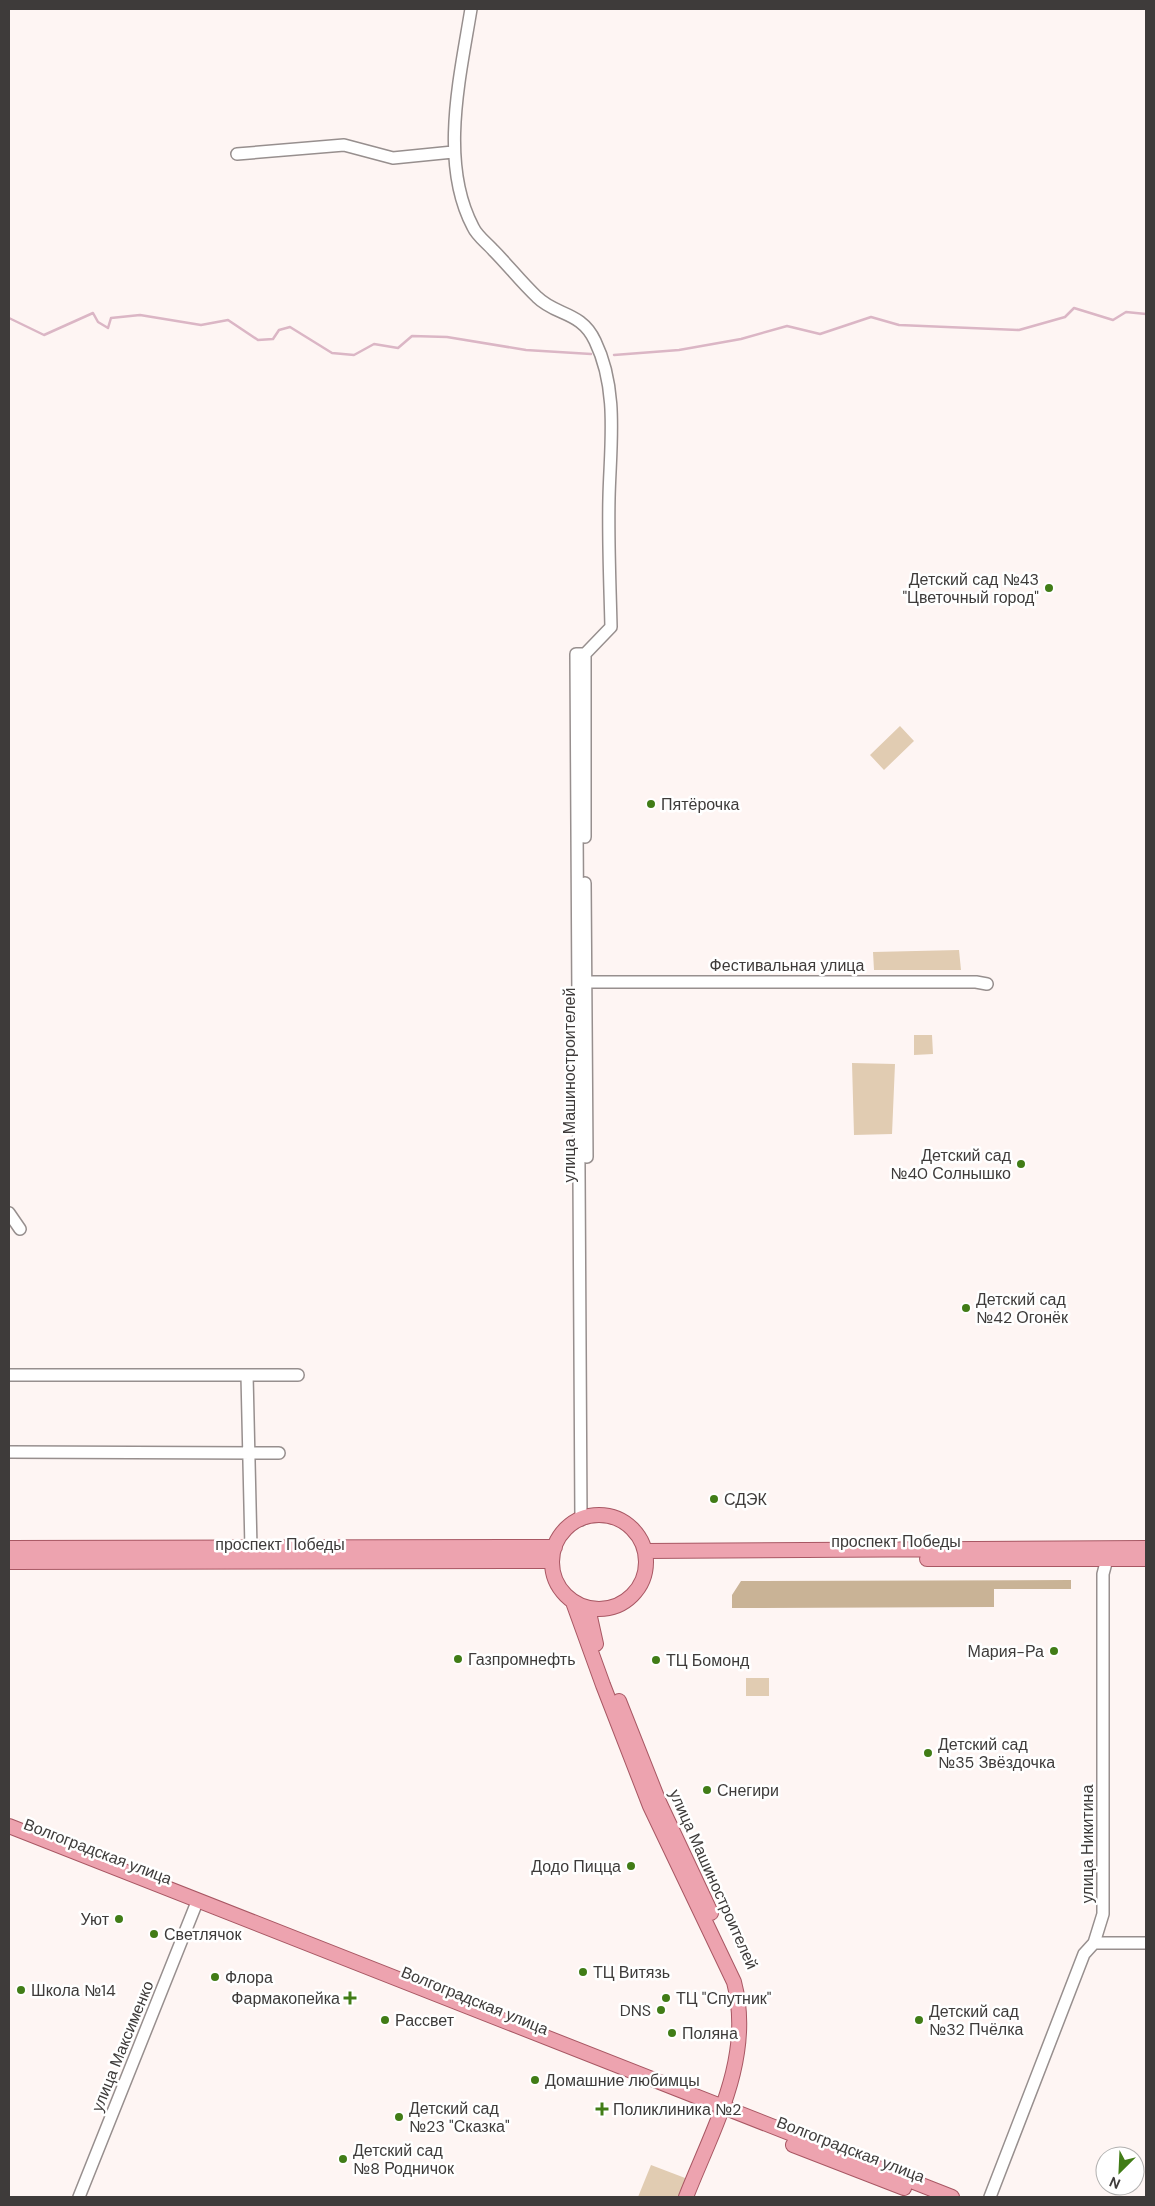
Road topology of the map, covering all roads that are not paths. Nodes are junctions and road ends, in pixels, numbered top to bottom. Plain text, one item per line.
1 (471, 9) edge
2 (453, 152) junction
3 (236, 154) dead end
4 (585, 654) junction
5 (586, 982) junction
6 (987, 984) dead end
7 (9, 1213) edge
8 (15, 1228) edge
9 (9, 1374) edge
10 (247, 1375) junction
11 (298, 1375) dead end
12 (9, 1452) edge
13 (249, 1452) junction
14 (279, 1453) dead end
15 (584, 1518) junction
16 (9, 1548) edge
17 (251, 1548) junction
18 (1146, 1548) edge
19 (553, 1554) junction
20 (646, 1554) junction
21 (1108, 1559) junction
22 (1146, 1559) edge
23 (9, 1562) edge
24 (573, 1602) junction
25 (588, 1608) junction
26 (9, 1826) edge
27 (9, 1836) edge
28 (199, 1909) junction
29 (1094, 1943) junction
30 (1146, 1943) edge
31 (725, 2113) junction
32 (79, 2197) edge
33 (686, 2197) edge
34 (696, 2197) edge
35 (928, 2197) edge
36 (952, 2197) edge
37 (990, 2197) edge

1 - 2 street
2 - 3 street
2 - 4 street
4 - 5 street, улица Машиностроителей
4 - 15 street
5 - 6 street, Фестивальная улица
5 - 15 street, улица Машиностроителей
7 - 8 street
9 - 10 street
10 - 11 street
10 - 13 street
12 - 13 street
13 - 14 street
13 - 17 street
15 - 19 main road
15 - 20 main road
16 - 17 main road
17 - 19 main road
18 - 20 main road
19 - 23 main road, проспект Победы
19 - 24 main road
20 - 21 main road, проспект Победы
20 - 25 main road
21 - 22 main road, проспект Победы
21 - 29 street, улица Никитина
24 - 25 main road
24 - 31 main road
25 - 31 main road, улица Машиностроителей
26 - 31 main road
27 - 28 main road, Волгоградская улица
28 - 31 main road, Волгоградская улица
28 - 32 street, улица Максименко
29 - 30 street
29 - 37 street, улица Никитина
31 - 33 main road
31 - 34 main road, улица Машиностроителей
31 - 35 main road, Волгоградская улица
31 - 36 main road

